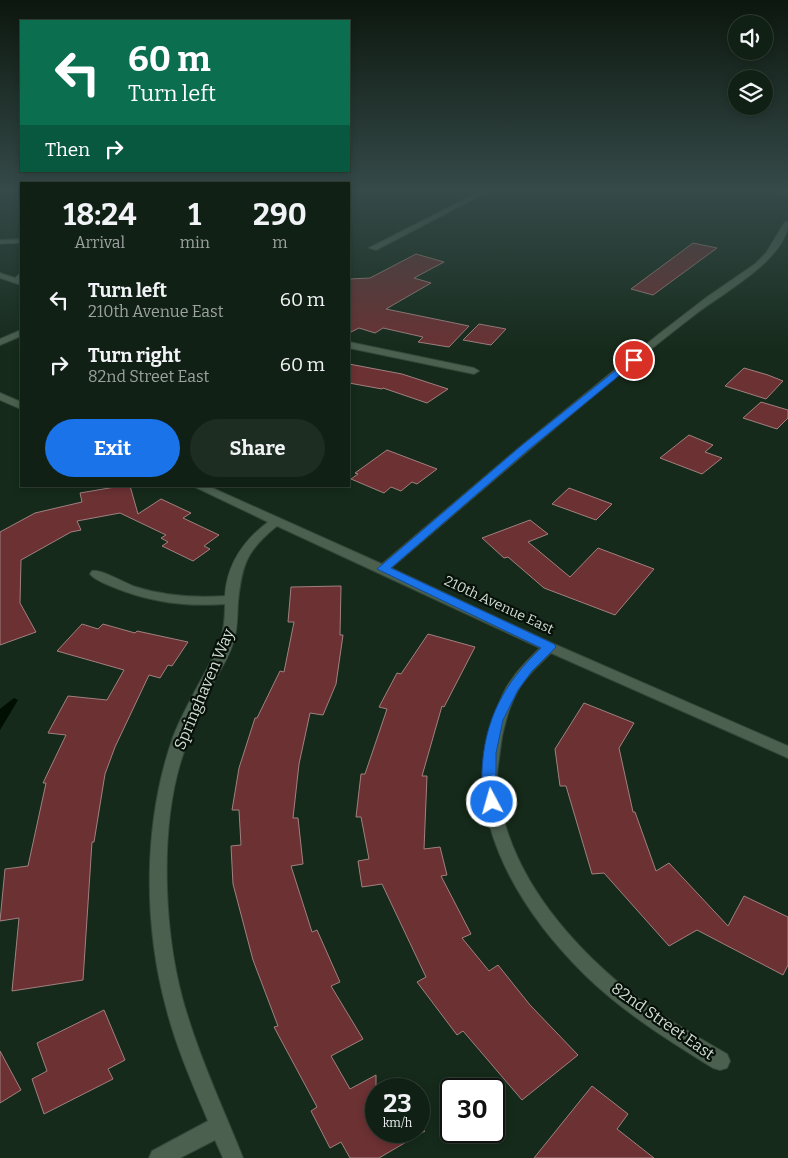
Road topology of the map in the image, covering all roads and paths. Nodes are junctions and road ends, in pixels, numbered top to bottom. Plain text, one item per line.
1 (379, 245) edge
2 (775, 245) edge
3 (373, 248) dead end
4 (0, 275) edge
5 (18, 282) edge
6 (20, 332) edge
7 (0, 342) edge
8 (350, 344) edge
9 (474, 371) dead end
10 (0, 396) edge
11 (20, 406) edge
12 (200, 487) edge
13 (275, 522) junction
14 (383, 569) junction
15 (96, 574) dead end
16 (233, 600) junction
17 (549, 647) junction
18 (788, 752) edge
19 (720, 1060) dead end
20 (220, 1126) junction
21 (159, 1158) edge
22 (233, 1158) edge

1 - 3 street
2 - 14 street
4 - 5 street
6 - 7 street
8 - 9 street
10 - 11 street
12 - 13 street, 210th Avenue East
13 - 14 street, 210th Avenue East
13 - 16 street, Springhaven Way
14 - 17 street, 210th Avenue East
15 - 16 street
16 - 20 street, Springhaven Way
17 - 18 street, 210th Avenue East
17 - 19 street, 82nd Street East
20 - 21 street
20 - 22 street, Springhaven Way

